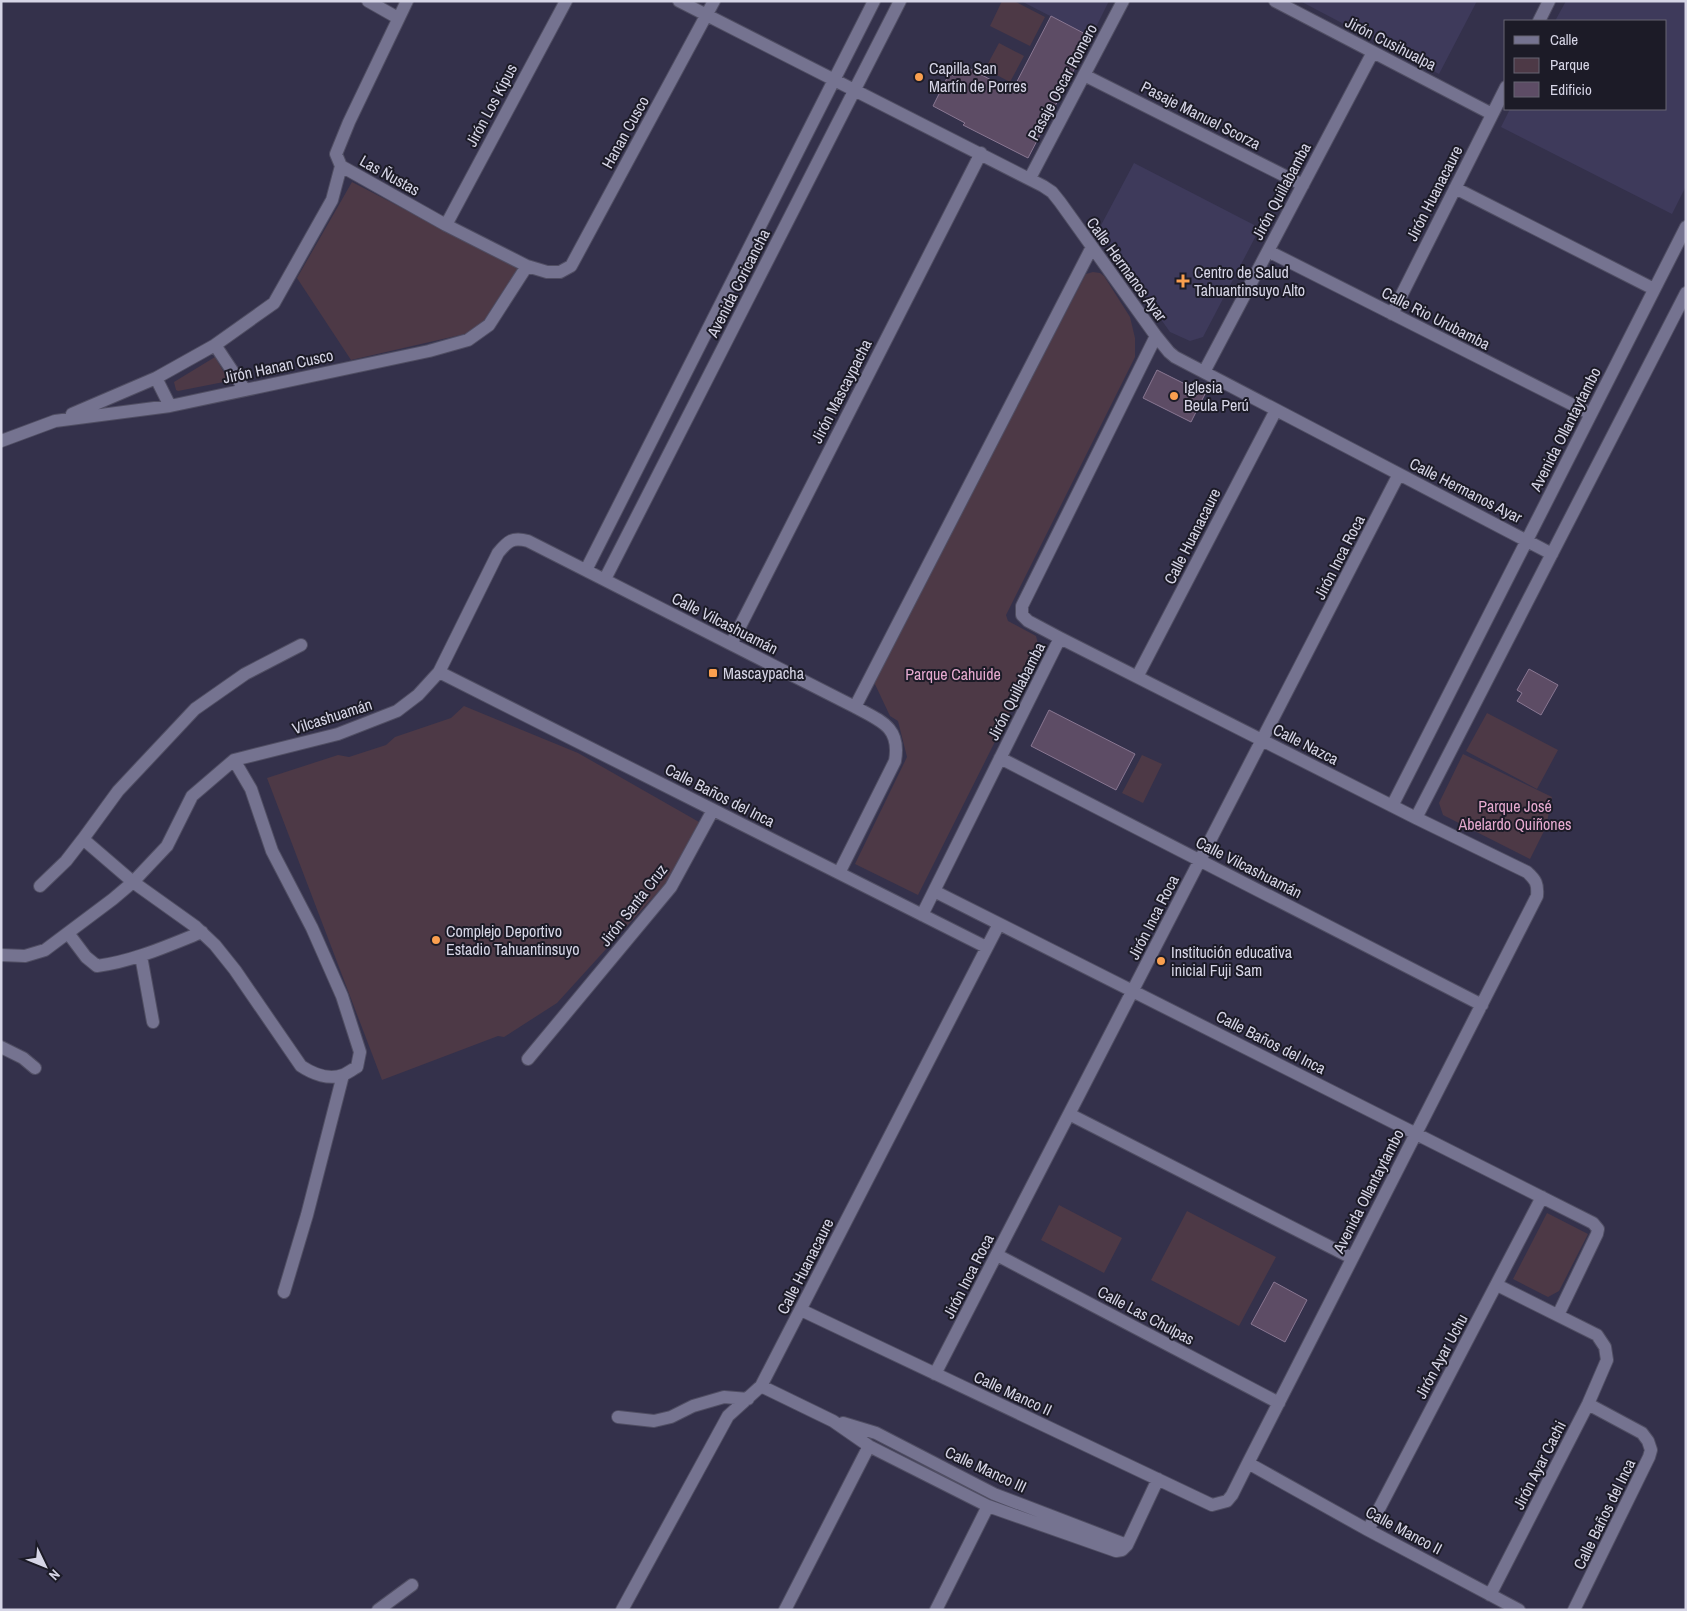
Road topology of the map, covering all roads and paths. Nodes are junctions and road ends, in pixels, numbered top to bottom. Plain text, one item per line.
1 (368, 1) edge
2 (407, 1) edge
3 (566, 1) edge
4 (679, 1) edge
5 (714, 1) edge
6 (874, 1) edge
7 (900, 1) edge
8 (1123, 1) edge
9 (1275, 1) edge
10 (1549, 1) edge
11 (707, 15) junction
12 (398, 18) junction
13 (1540, 20) edge
14 (1373, 52) junction
15 (1084, 75) junction
16 (834, 79) junction
17 (854, 90) junction
18 (1504, 91) edge
19 (1492, 114) junction
20 (981, 153) junction
21 (341, 166) junction
22 (1030, 178) junction
23 (1303, 185) junction
24 (1455, 188) junction
25 (446, 225) junction
26 (1686, 227) edge
27 (1092, 247) junction
28 (1268, 251) junction
29 (526, 266) junction
30 (560, 272) joint
31 (1654, 289) junction
32 (1686, 293) edge
33 (1392, 314) junction
34 (1156, 336) junction
35 (215, 344) junction
36 (1204, 372) junction
37 (156, 378) junction
38 (244, 390) junction
39 (170, 406) junction
40 (1276, 410) junction
41 (1590, 414) junction
42 (55, 421) junction
43 (1, 441) edge
44 (1400, 474) junction
45 (1527, 540) junction
46 (508, 542) joint
47 (1552, 554) junction
48 (586, 570) junction
49 (605, 579) junction
50 (1060, 638) junction
51 (731, 644) junction
52 (300, 645) dead end
53 (439, 672) junction
54 (1137, 677) junction
55 (855, 707) junction
56 (1262, 740) junction
57 (1000, 758) junction
58 (234, 760) junction
59 (1392, 806) junction
60 (713, 810) junction
61 (1416, 818) junction
62 (83, 839) junction
63 (1200, 861) junction
64 (839, 873) junction
65 (1536, 880) joint
66 (133, 882) junction
67 (40, 886) dead end
68 (934, 891) junction
69 (922, 915) junction
70 (999, 924) junction
71 (202, 932) junction
72 (68, 933) junction
73 (986, 947) junction
74 (1, 955) edge
75 (141, 956) junction
76 (1133, 991) junction
77 (1482, 1005) junction
78 (153, 1022) dead end
79 (1, 1047) edge
80 (528, 1058) dead end
81 (35, 1068) dead end
82 (343, 1075) junction
83 (1070, 1114) junction
84 (1416, 1134) junction
85 (1542, 1197) junction
86 (997, 1255) junction
87 (1352, 1258) junction
88 (1497, 1285) junction
89 (284, 1292) dead end
90 (801, 1310) junction
91 (1558, 1315) junction
92 (936, 1374) junction
93 (761, 1386) junction
94 (748, 1399) junction
95 (1279, 1403) junction
96 (1588, 1404) junction
97 (618, 1417) dead end
98 (833, 1421) junction
99 (869, 1446) junction
100 (1248, 1463) junction
101 (1158, 1479) junction
102 (1212, 1505) joint
103 (988, 1506) junction
104 (1368, 1530) junction
105 (1128, 1545) junction
106 (412, 1585) dead end
107 (1490, 1595) junction
108 (378, 1610) edge
109 (622, 1610) edge
110 (785, 1610) edge
111 (936, 1610) edge
112 (1519, 1610) edge
113 (1574, 1610) edge

1 - 12 street
2 - 12 street, Las Ñustas
3 - 25 street, Jirón Los Kipus
4 - 11 street, Calle Hermanos Ayar
5 - 11 street, Hanan Cusco
6 - 16 street, Avenida Coricancha
7 - 17 street, Avenida Coricancha
8 - 15 street, Pasaje Oscar Romero
9 - 14 street, Jirón Cusihualpa
10 - 13 street
11 - 16 street, Calle Hermanos Ayar
11 - 30 street, Hanan Cusco
12 - 21 street, Las Ñustas
14 - 19 street, Jirón Cusihualpa
14 - 23 street, Jirón Quillabamba
15 - 22 street, Pasaje Oscar Romero
15 - 23 street, Pasaje Manuel Scorza
16 - 17 street, Calle Hermanos Ayar
16 - 48 street, Avenida Coricancha
17 - 20 street, Calle Hermanos Ayar
17 - 49 street, Avenida Coricancha
18 - 19 street, Jirón Huanacaure
19 - 24 street, Jirón Huanacaure
20 - 22 street, Calle Hermanos Ayar
20 - 51 street, Jirón Mascaypacha
21 - 25 street, Las Ñustas
21 - 35 street
22 - 27 street, Calle Hermanos Ayar
23 - 28 street, Jirón Quillabamba
24 - 31 street
24 - 33 street, Jirón Huanacaure
25 - 29 street, Las Ñustas
26 - 31 street, Avenida Ollantaytambo
27 - 34 street, Calle Hermanos Ayar
27 - 55 street
28 - 33 street, Calle Rio Urubamba
28 - 36 street, Jirón Quillabamba
29 - 30 street, Las Ñustas
29 - 38 street, Jirón Hanan Cusco
31 - 41 street, Avenida Ollantaytambo
32 - 47 street
33 - 41 street, Calle Rio Urubamba
34 - 36 street, Calle Hermanos Ayar
34 - 50 street, Jirón Quillabamba
35 - 37 street
35 - 38 street
36 - 40 street, Calle Hermanos Ayar
37 - 39 street
37 - 42 street
38 - 39 street, Jirón Hanan Cusco
39 - 42 street, Jirón Hanan Cusco
40 - 44 street, Calle Hermanos Ayar
40 - 54 street, Calle Huanacaure
41 - 45 street, Avenida Ollantaytambo
42 - 43 street, Jirón Hanan Cusco
44 - 45 street, Calle Hermanos Ayar
44 - 56 street, Jirón Inca Roca
45 - 47 street, Calle Hermanos Ayar
45 - 59 street, Avenida Ollantaytambo
46 - 48 street, Calle Vilcashuamán
46 - 53 street, Vilcashuamán
47 - 61 street
48 - 49 street, Calle Vilcashuamán
49 - 51 street, Calle Vilcashuamán
50 - 54 street, Calle Nazca
50 - 57 street, Jirón Quillabamba
51 - 55 street, Calle Vilcashuamán
52 - 62 street
53 - 58 street, Vilcashuamán
53 - 60 street, Calle Baños del Inca
54 - 56 street, Calle Nazca
55 - 64 street, Calle Vilcashuamán
56 - 59 street, Calle Nazca
56 - 63 street, Jirón Inca Roca
57 - 63 street, Calle Vilcashuamán
57 - 68 street, Jirón Quillabamba
58 - 66 street, Vilcashuamán
58 - 82 street
59 - 61 street, Calle Nazca
60 - 64 street, Calle Baños del Inca
60 - 80 street, Jirón Santa Cruz
61 - 65 street, Calle Nazca
62 - 66 street
62 - 67 street
63 - 76 street, Jirón Inca Roca
63 - 77 street, Calle Vilcashuamán
64 - 69 street, Calle Baños del Inca
65 - 77 street, Avenida Ollantaytambo
66 - 71 street
66 - 72 street, Vilcashuamán
68 - 69 street, Jirón Quillabamba
68 - 70 street, Calle Baños del Inca
69 - 73 street, Calle Baños del Inca
70 - 73 street, Calle Huanacaure
70 - 76 street, Calle Baños del Inca
71 - 75 street
71 - 82 street
72 - 74 street, Vilcashuamán
72 - 75 street
73 - 90 street, Calle Huanacaure
75 - 78 street
76 - 83 street, Jirón Inca Roca
76 - 84 street, Calle Baños del Inca
77 - 84 street, Avenida Ollantaytambo
79 - 81 street
82 - 89 street
83 - 86 street, Jirón Inca Roca
83 - 87 street
84 - 85 street, Calle Baños del Inca
84 - 87 street, Avenida Ollantaytambo
85 - 88 street, Jirón Ayar Uchu
85 - 91 street, Calle Baños del Inca
86 - 92 street, Jirón Inca Roca
86 - 95 street, Calle Las Chulpas
87 - 95 street, Avenida Ollantaytambo
88 - 91 street
88 - 104 street, Jirón Ayar Uchu
90 - 92 street, Calle Manco II
90 - 93 street, Calle Huanacaure
91 - 96 street, Jirón Ayar Cachi
92 - 101 street, Calle Manco II
93 - 94 street, Calle Huanacaure
93 - 98 street, Calle Manco III
94 - 97 street
94 - 109 street, Calle Huanacaure
95 - 100 street, Avenida Ollantaytambo
96 - 107 street, Jirón Ayar Cachi
96 - 113 street, Calle Baños del Inca
98 - 99 street, Calle Manco III
98 - 105 street, Calle Manco III
99 - 103 street, Calle Manco III
99 - 110 street
100 - 102 street, Avenida Ollantaytambo
100 - 104 street, Calle Manco II
101 - 102 street, Calle Manco II
101 - 105 street
103 - 105 street, Calle Manco III
103 - 111 street
104 - 107 street, Calle Manco II
106 - 108 street
107 - 112 street, Calle Manco II

